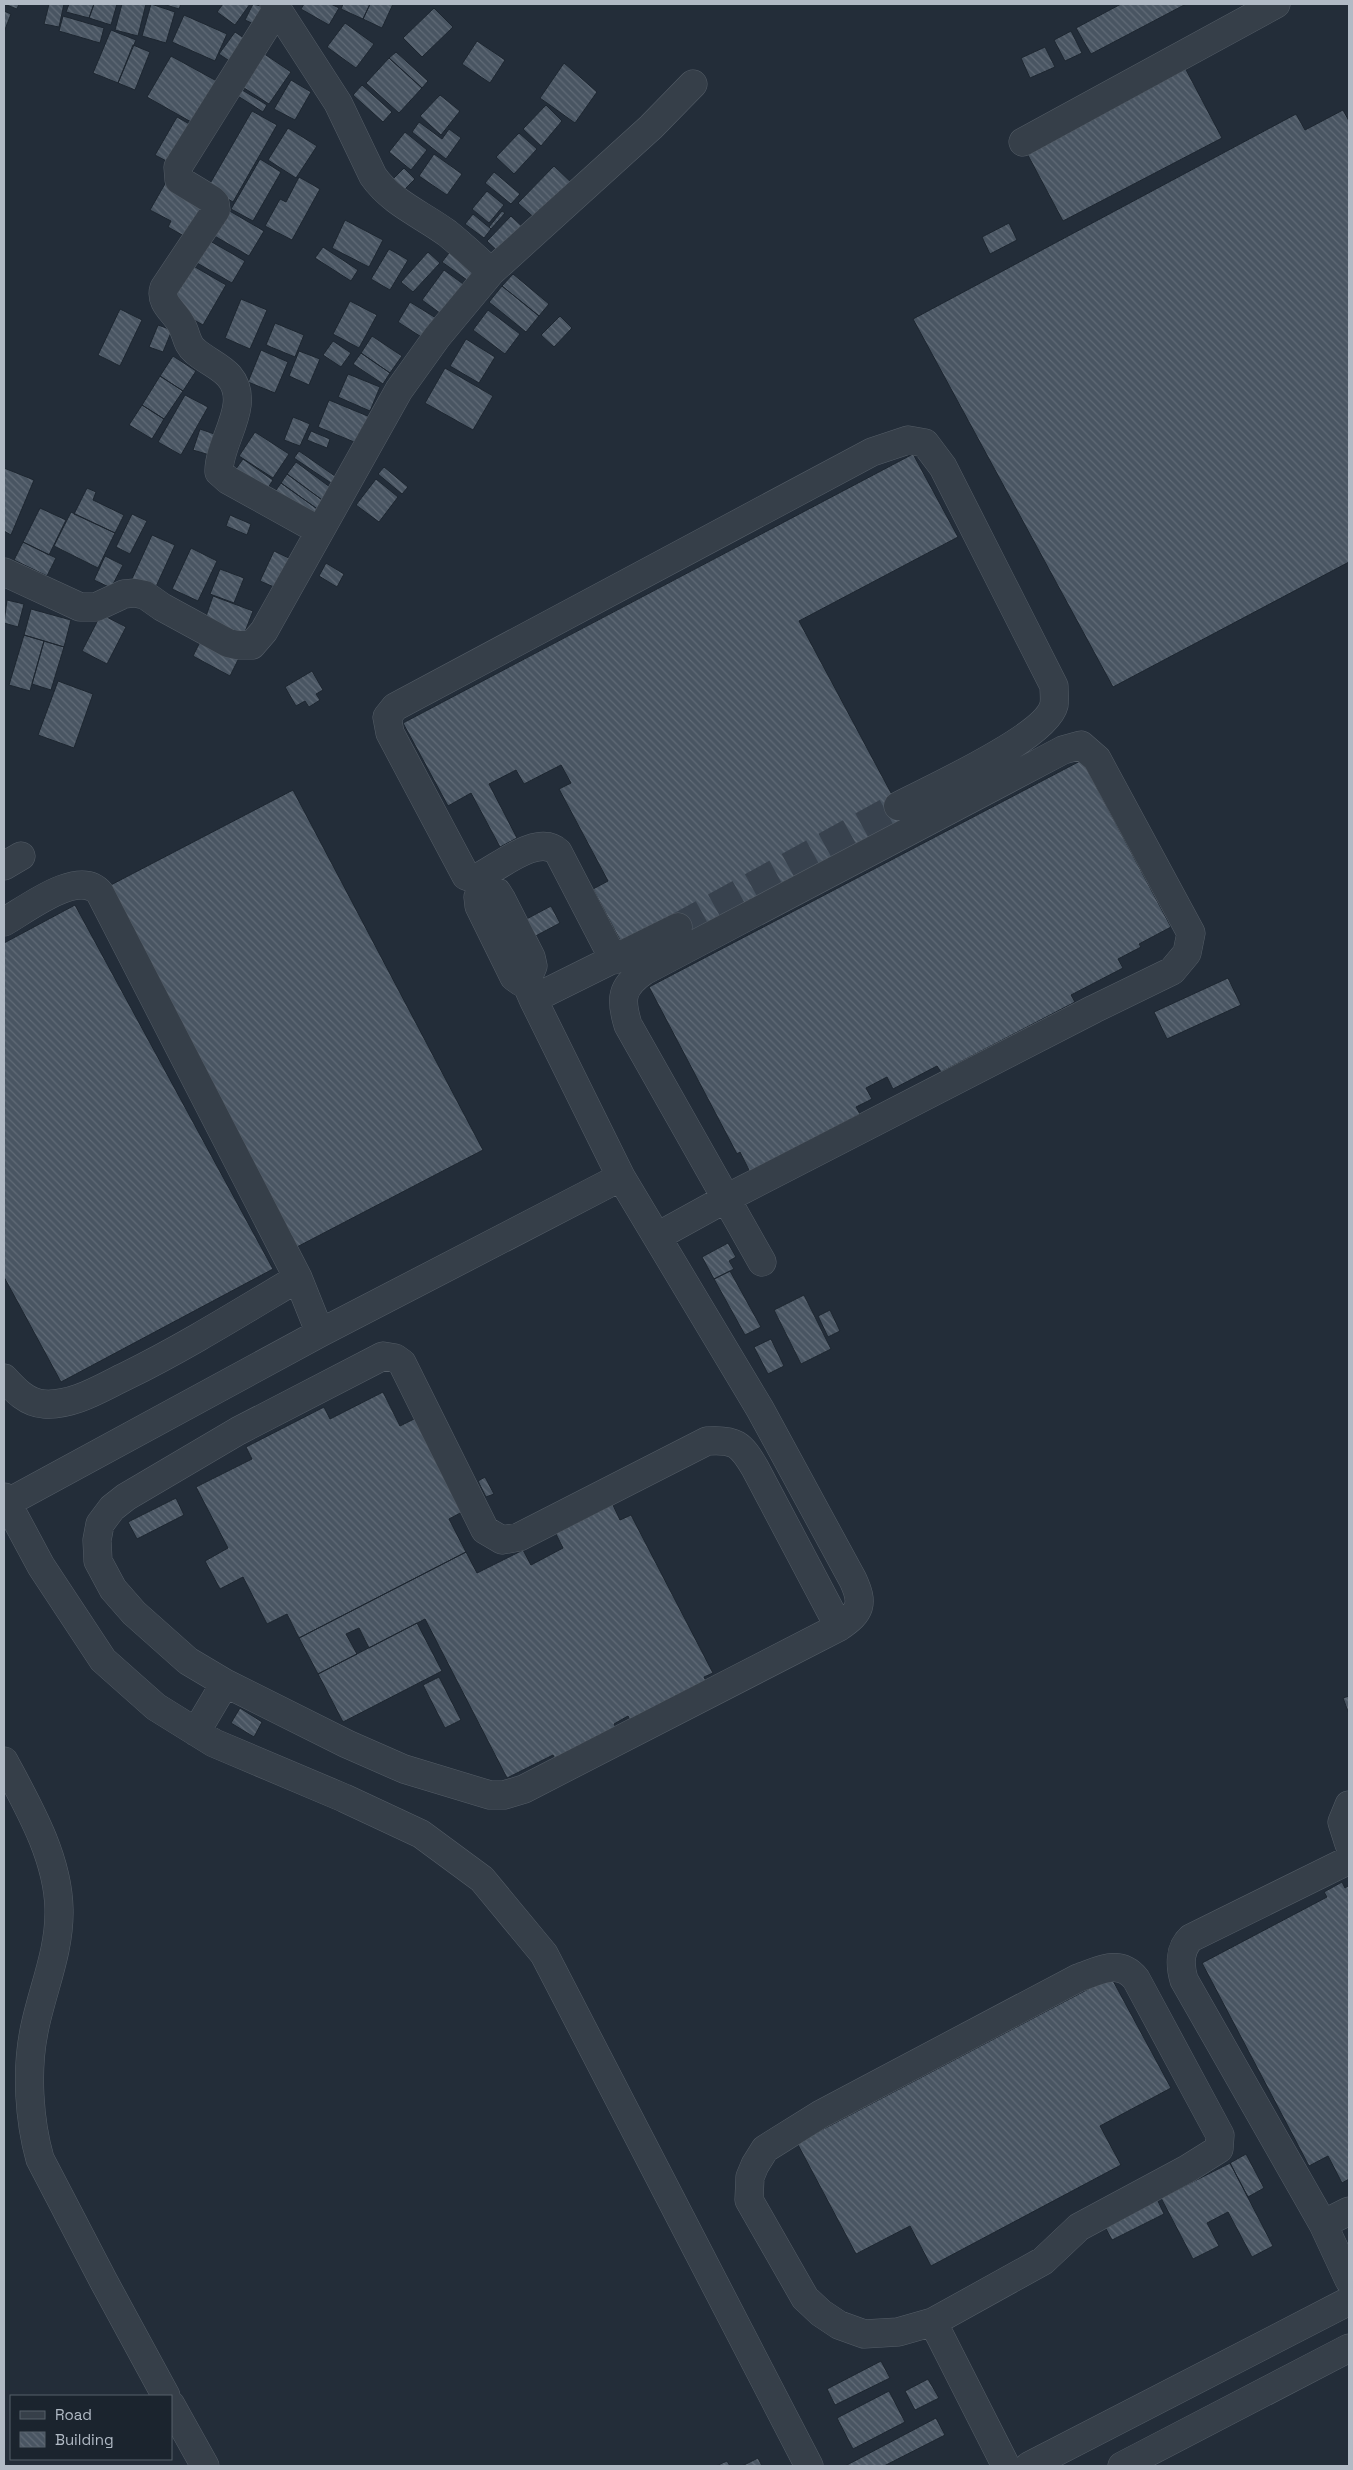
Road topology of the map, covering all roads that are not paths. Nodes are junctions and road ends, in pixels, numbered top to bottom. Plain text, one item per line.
1 (1276, 4) edge
2 (276, 6) edge
3 (693, 84) dead end
4 (1023, 142) dead end
5 (490, 272) junction
6 (320, 531) junction
7 (4, 572) edge
8 (898, 806) tunnel mouth
9 (481, 882) junction
10 (4, 922) edge
11 (678, 928) tunnel mouth
12 (614, 960) junction
13 (530, 991) junction
14 (621, 1177) junction
15 (727, 1198) junction
16 (658, 1236) junction
17 (762, 1262) dead end
18 (298, 1278) junction
19 (320, 1333) junction
20 (4, 1378) edge
21 (5, 1500) edge
22 (839, 1627) junction
23 (225, 1683) junction
24 (196, 1732) junction
25 (4, 1762) edge
26 (1349, 1805) edge
27 (1349, 1844) edge
28 (1349, 1860) edge
29 (1349, 2212) edge
30 (1323, 2224) junction
31 (1349, 2280) edge
32 (1349, 2301) edge
33 (933, 2322) junction
34 (1349, 2348) edge
35 (165, 2395) edge
36 (172, 2407) edge
37 (205, 2466) edge
38 (809, 2466) edge
39 (1006, 2466) edge
40 (1029, 2466) edge
41 (1122, 2466) edge

1 - 4 street
2 - 5 street
2 - 6 street
3 - 5 street
5 - 6 street
6 - 7 street
8 - 9 street
9 - 12 street
9 - 13 street
10 - 18 street
11 - 12 street
12 - 13 street
13 - 14 street
14 - 16 street
14 - 19 street
15 - 15 street
15 - 16 street
15 - 17 street
16 - 22 street
18 - 19 street
18 - 20 street
19 - 21 street
21 - 24 street
22 - 23 street
22 - 23 street
23 - 24 street
24 - 38 street
25 - 35 street
26 - 27 street
28 - 30 street
29 - 30 street
30 - 31 street
32 - 40 street
33 - 33 street
33 - 39 street
34 - 41 street
36 - 37 street

